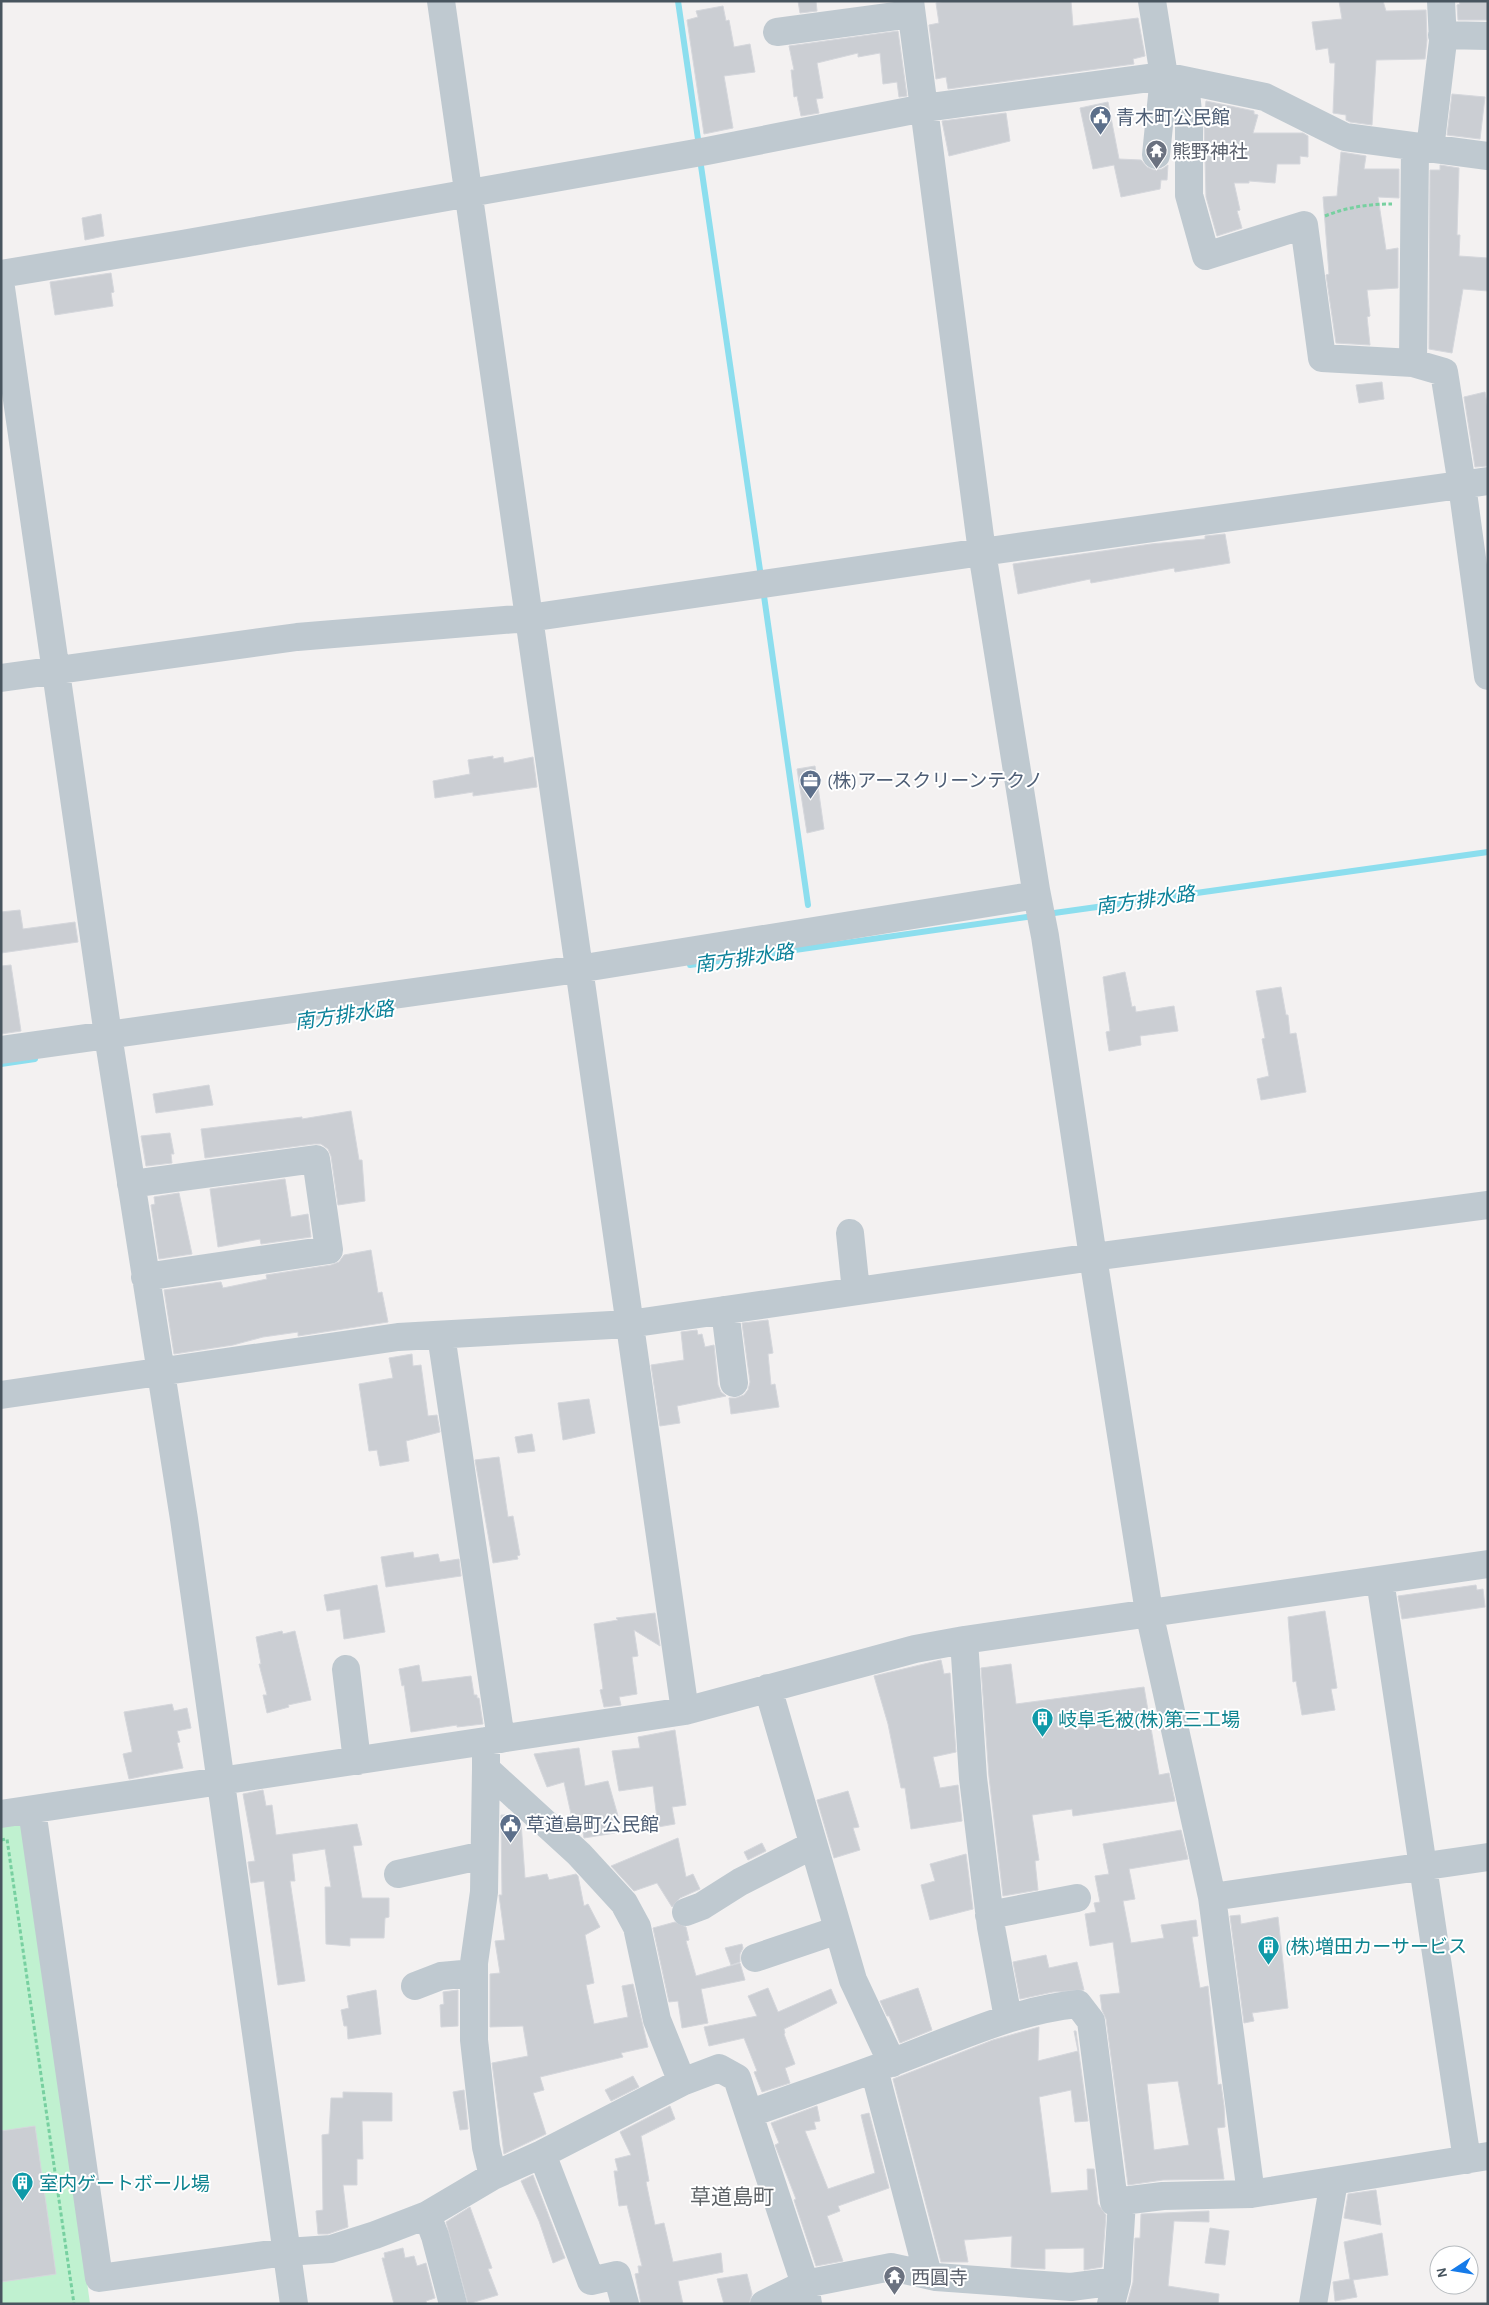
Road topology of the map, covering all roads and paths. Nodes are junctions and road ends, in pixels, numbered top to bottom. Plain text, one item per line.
1 (441, 1) edge
2 (1152, 1) edge
3 (1441, 1) edge
4 (911, 8) edge
5 (777, 32) dead end
6 (1442, 35) junction
7 (1488, 36) edge
8 (1174, 78) junction
9 (924, 108) junction
10 (1423, 148) junction
11 (1156, 155) dead end
12 (1488, 156) edge
13 (467, 194) junction
14 (1415, 204) junction
15 (1304, 225) junction
16 (1, 274) edge
17 (1, 288) edge
18 (1412, 363) junction
19 (1475, 483) edge
20 (982, 552) junction
21 (529, 618) junction
22 (55, 670) junction
23 (1488, 676) edge
24 (1, 678) edge
25 (1037, 898) junction
26 (580, 978) junction
27 (110, 1044) junction
28 (1, 1050) edge
29 (131, 1184) junction
30 (1488, 1205) edge
31 (850, 1234) dead end
32 (1093, 1257) junction
33 (145, 1278) junction
34 (856, 1291) junction
35 (725, 1310) junction
36 (629, 1324) junction
37 (441, 1335) junction
38 (159, 1372) junction
39 (734, 1383) dead end
40 (1, 1395) edge
41 (1488, 1564) edge
42 (1380, 1580) junction
43 (1149, 1612) junction
44 (964, 1640) junction
45 (346, 1668) dead end
46 (768, 1688) junction
47 (685, 1711) junction
48 (493, 1740) junction
49 (357, 1761) junction
50 (486, 1770) junction
51 (219, 1782) junction
52 (32, 1810) junction
53 (1, 1814) edge
54 (1, 1840) edge
55 (813, 1845) junction
56 (484, 1855) junction
57 (1488, 1858) edge
58 (1423, 1867) junction
59 (398, 1874) dead end
60 (1212, 1897) junction
61 (1077, 1898) dead end
62 (686, 1912) dead end
63 (989, 1915) junction
64 (838, 1930) junction
65 (754, 1958) dead end
66 (474, 1973) junction
67 (415, 1986) dead end
68 (1008, 2018) junction
69 (883, 2066) junction
70 (682, 2082) junction
71 (750, 2113) junction
72 (542, 2154) junction
73 (1477, 2158) edge
74 (493, 2176) junction
75 (1334, 2181) junction
76 (1251, 2194) junction
77 (1122, 2201) junction
78 (427, 2216) junction
79 (286, 2252) junction
80 (928, 2275) junction
81 (1114, 2293) edge
82 (806, 2294) edge
83 (1038, 2294) edge
84 (74, 2304) edge
85 (294, 2304) edge
86 (453, 2304) edge
87 (625, 2304) edge
88 (764, 2304) edge
89 (1313, 2304) edge

1 - 13 street
2 - 8 street
3 - 6 street
4 - 5 street
4 - 9 street
6 - 7 street
6 - 10 street
8 - 9 street
8 - 10 street
8 - 11 street
8 - 15 street
9 - 13 street
9 - 20 street
10 - 12 street
10 - 14 street
13 - 16 street
13 - 21 street
14 - 15 path
14 - 18 street
15 - 18 street
17 - 22 street
18 - 19 street
19 - 20 street
19 - 23 street
20 - 21 street
20 - 25 street
21 - 22 street
21 - 26 street
22 - 24 street
22 - 27 street
25 - 26 street
25 - 32 street
26 - 27 street
26 - 36 street
27 - 28 street
27 - 29 street
29 - 33 street
29 - 33 street
30 - 32 street
31 - 34 street
32 - 34 street
32 - 43 street
33 - 38 street
34 - 35 street
35 - 36 street
35 - 39 street
36 - 37 street
36 - 47 street
37 - 38 street
37 - 48 street
38 - 40 street
38 - 51 street
41 - 42 street
42 - 43 street
42 - 58 street
43 - 44 street
43 - 60 street
44 - 46 street
44 - 63 street
45 - 49 street
46 - 47 street
46 - 55 street
47 - 48 street
48 - 49 street
48 - 50 street
49 - 51 street
50 - 56 street
50 - 70 street
51 - 52 street
51 - 79 street
52 - 53 street
52 - 79 street
54 - 84 path
55 - 62 street
55 - 64 street
56 - 59 street
56 - 66 street
57 - 58 street
58 - 60 street
58 - 73 street
60 - 76 street
61 - 63 street
63 - 68 street
64 - 65 street
64 - 69 street
66 - 67 street
66 - 74 street
68 - 69 street
68 - 77 street
69 - 71 street
69 - 80 street
70 - 71 street
70 - 72 street
71 - 82 street
72 - 74 street
72 - 87 street
73 - 75 street
74 - 78 street
75 - 76 street
75 - 89 street
76 - 77 street
77 - 81 street
78 - 79 street
78 - 86 street
79 - 85 street
80 - 82 street
80 - 83 street
81 - 83 street
82 - 88 street

